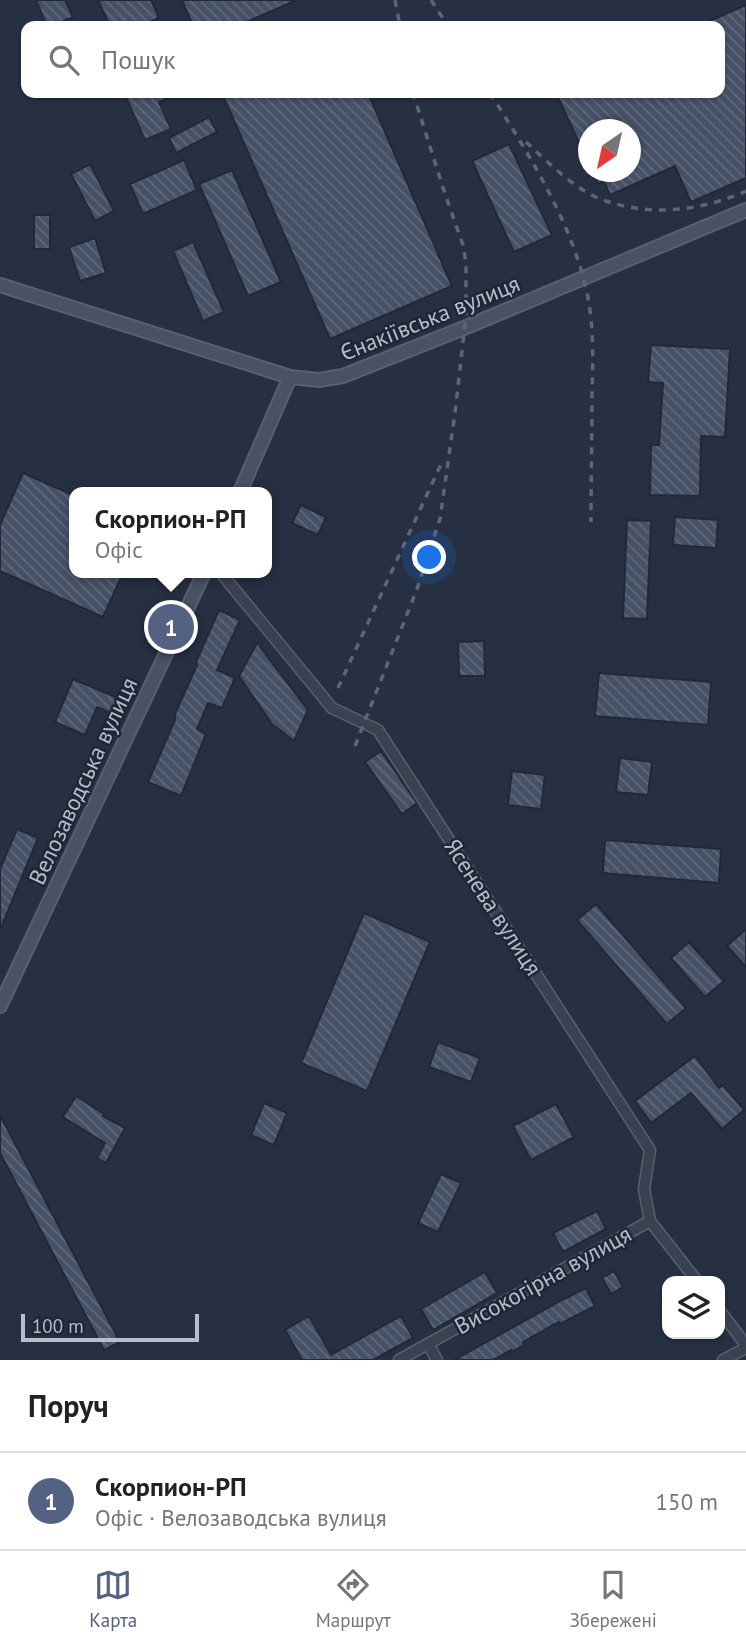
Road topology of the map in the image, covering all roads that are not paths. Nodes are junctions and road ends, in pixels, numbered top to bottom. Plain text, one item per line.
1 (746, 210) edge
2 (0, 285) edge
3 (290, 377) junction
4 (242, 487) edge
5 (202, 578) edge
6 (225, 578) edge
7 (0, 1006) edge
8 (650, 1221) junction
9 (693, 1276) edge
10 (725, 1318) edge
11 (428, 1344) junction
12 (746, 1348) edge
13 (399, 1360) edge
14 (437, 1360) edge
15 (723, 1360) edge
16 (743, 1360) edge

1 - 3 street, Єнакіївська вулиця
2 - 3 street, Єнакіївська вулиця
3 - 4 street
5 - 7 street, Велозаводська вулиця
6 - 8 street, Ясенева вулиця
8 - 9 street
8 - 11 street, Високогірна вулиця
10 - 12 street
11 - 13 street, Високогірна вулиця
11 - 14 street
12 - 15 street
12 - 16 street

